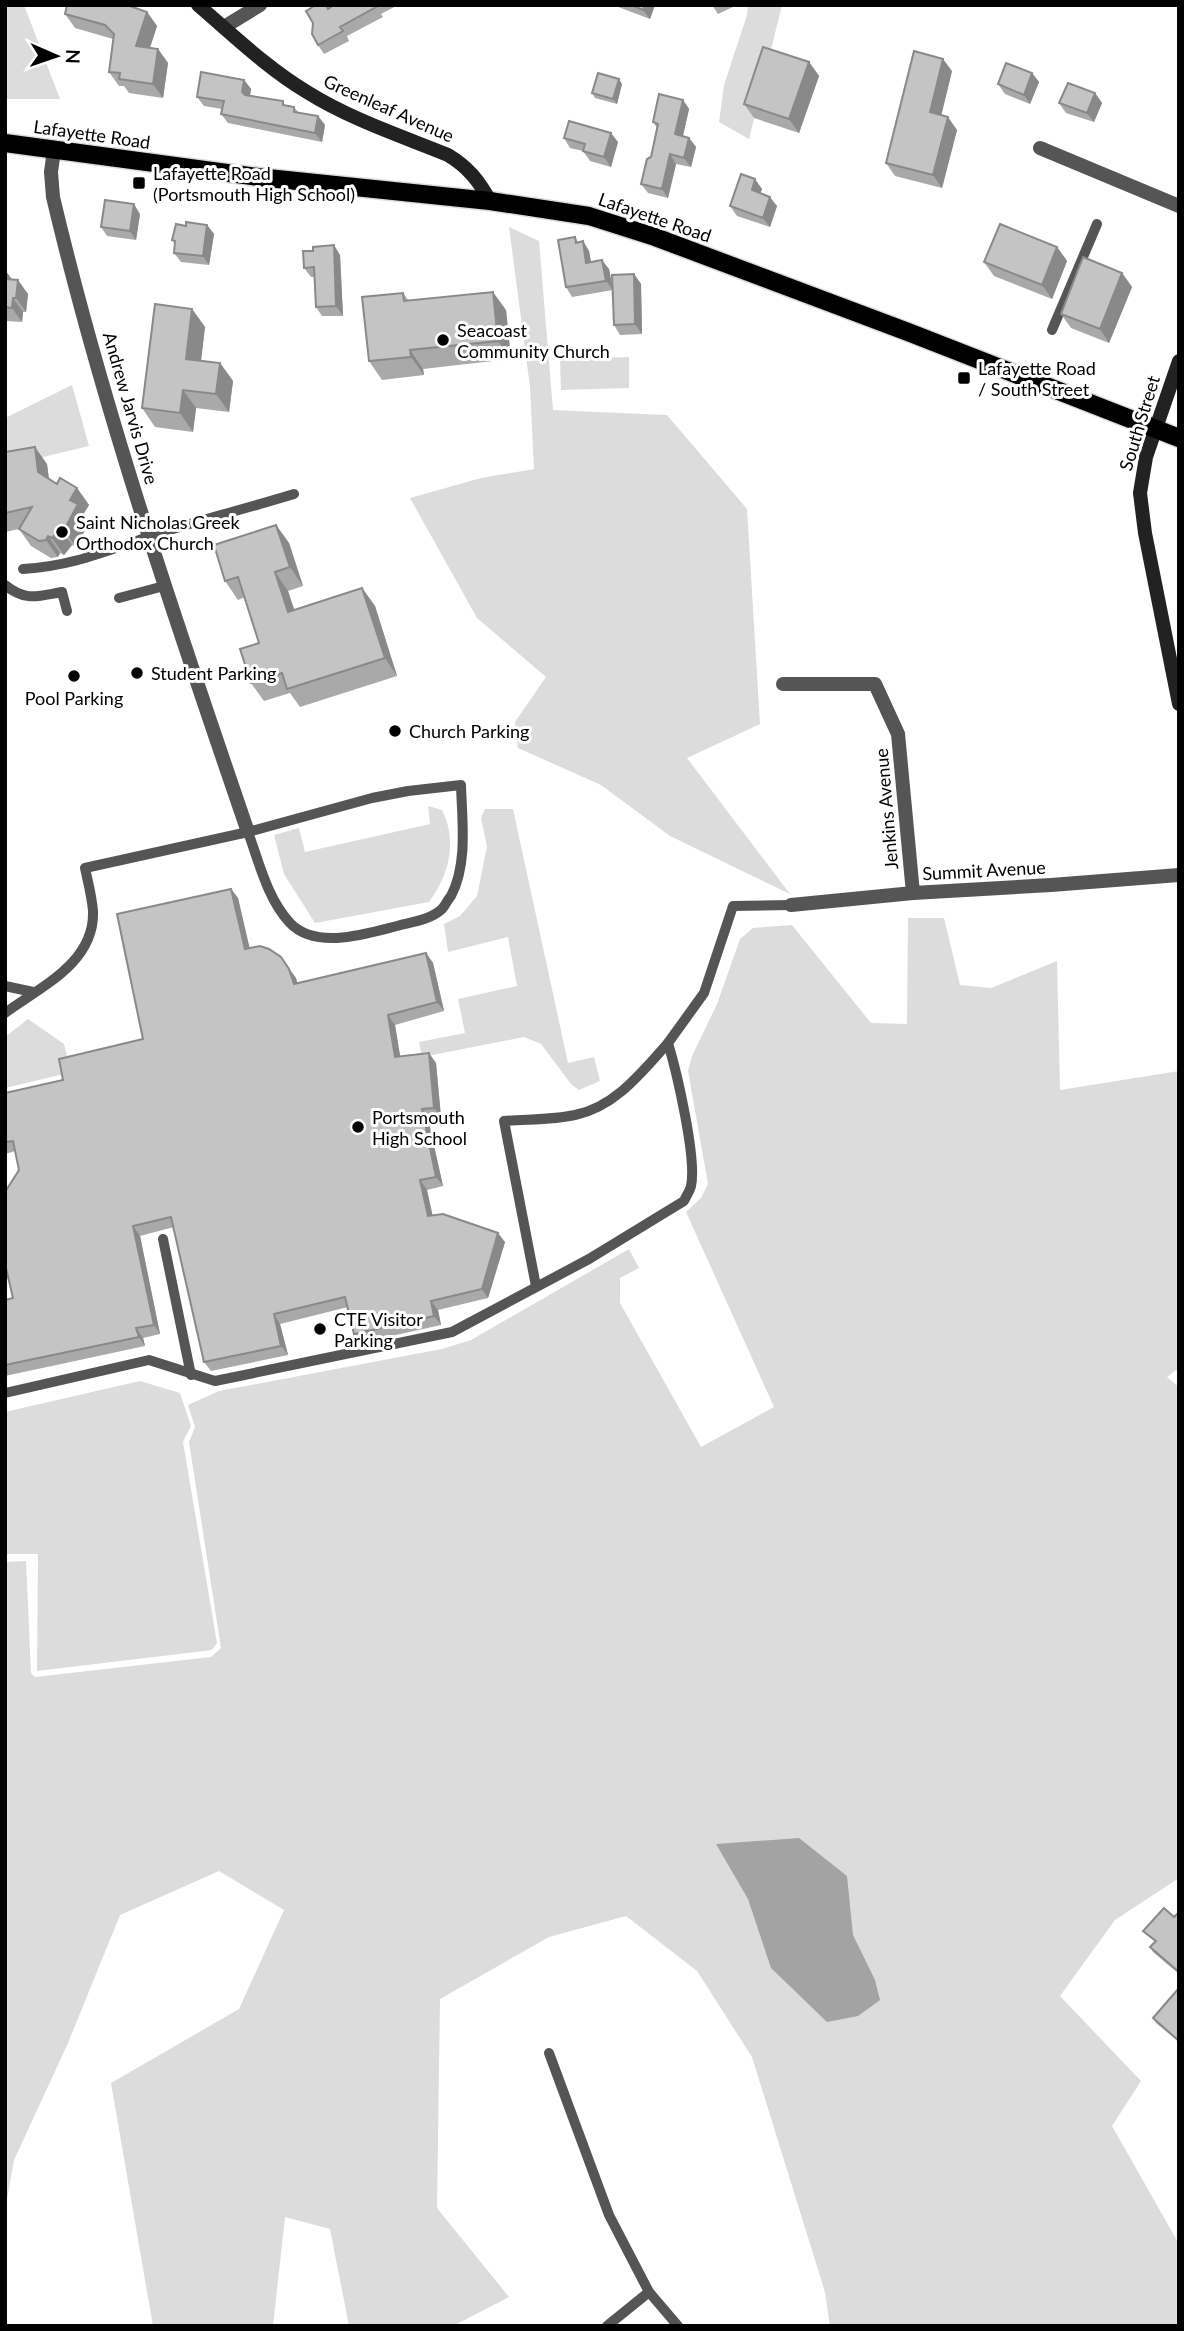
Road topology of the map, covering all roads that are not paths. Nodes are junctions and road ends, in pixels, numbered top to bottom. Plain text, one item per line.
1 (198, 5) edge
2 (260, 5) edge
3 (224, 27) junction
4 (5, 144) edge
5 (1040, 148) dead end
6 (54, 150) junction
7 (491, 201) junction
8 (1179, 206) edge
9 (1097, 224) dead end
10 (1052, 330) dead end
11 (1179, 360) edge
12 (1155, 429) junction
13 (1179, 438) edge
14 (294, 494) dead end
15 (148, 537) junction
16 (23, 569) dead end
17 (5, 585) edge
18 (164, 586) junction
19 (119, 598) dead end
20 (66, 611) dead end
21 (783, 684) dead end
22 (1179, 704) edge
23 (248, 832) junction
24 (1179, 875) edge
25 (913, 893) junction
26 (791, 905) joint
27 (5, 986) edge
28 (33, 992) junction
29 (5, 1013) edge
30 (668, 1044) junction
31 (163, 1239) dead end
32 (536, 1286) junction
33 (191, 1375) junction
34 (5, 1393) edge
35 (549, 2053) dead end
36 (649, 2292) junction
37 (607, 2326) edge
38 (678, 2326) edge

1 - 3 street, Greenleaf Avenue
2 - 3 street
3 - 7 street, Greenleaf Avenue
4 - 6 main road, Lafayette Road
5 - 8 street
6 - 7 main road, Lafayette Road
6 - 15 street, Andrew Jarvis Drive
7 - 12 main road, Lafayette Road
9 - 10 lane
11 - 12 street, South Street
12 - 13 main road, Lafayette Road
12 - 22 street, South Street
14 - 15 lane
15 - 16 lane
15 - 18 street, Andrew Jarvis Drive
17 - 20 lane
18 - 19 lane
18 - 23 street, Andrew Jarvis Drive
21 - 25 street, Jenkins Avenue
23 - 23 lane
23 - 28 lane
24 - 25 street, Summit Avenue
25 - 26 street, Summit Avenue
26 - 30 lane
27 - 28 lane
28 - 29 lane
30 - 32 lane
30 - 32 lane
31 - 33 lane
32 - 33 lane
33 - 34 lane
35 - 36 lane
36 - 37 lane
36 - 38 lane

